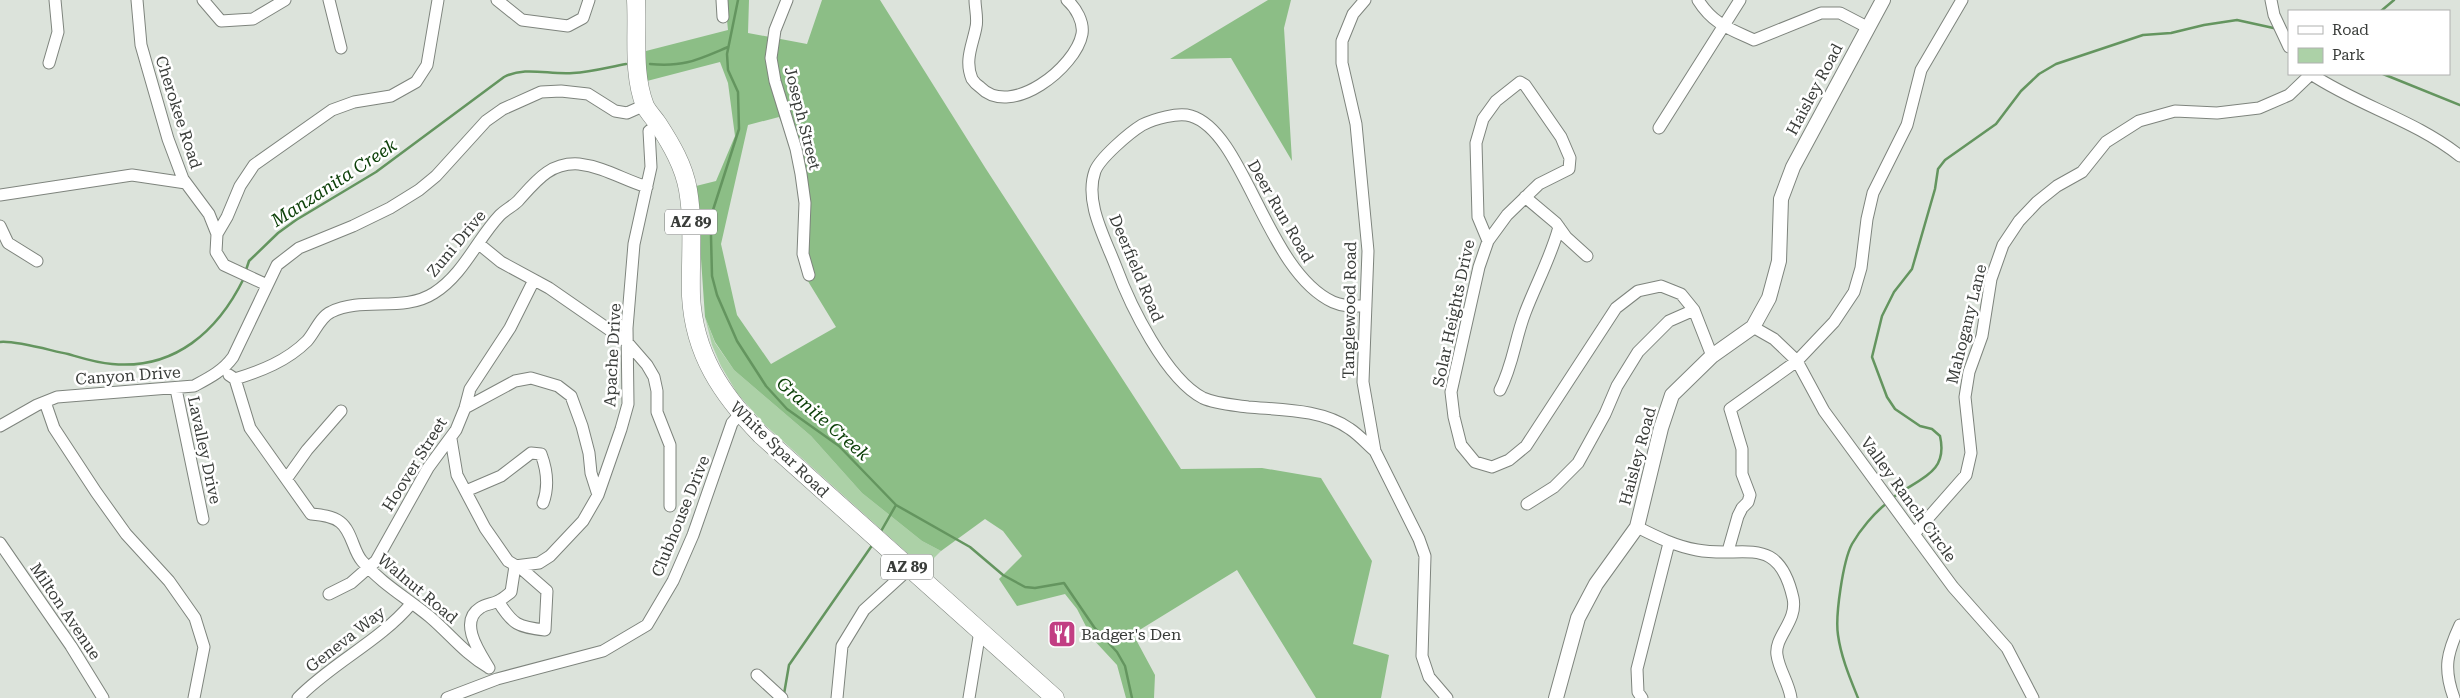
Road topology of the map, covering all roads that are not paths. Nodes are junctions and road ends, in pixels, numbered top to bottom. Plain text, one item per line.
1 (55, 0) edge
2 (137, 0) edge
3 (203, 0) edge
4 (285, 0) edge
5 (329, 0) edge
6 (438, 0) edge
7 (497, 0) edge
8 (589, 0) edge
9 (636, 0) edge
10 (722, 0) edge
11 (788, 0) edge
12 (975, 0) edge
13 (1068, 0) edge
14 (1365, 0) edge
15 (1698, 0) edge
16 (1740, 0) edge
17 (1883, 0) edge
18 (1962, 0) edge
19 (2271, 0) edge
20 (723, 17) dead end
21 (1725, 26) junction
22 (1867, 27) junction
23 (2288, 45) edge
24 (341, 48) dead end
25 (49, 63) dead end
26 (2310, 75) edge
27 (2313, 75) edge
28 (645, 105) junction
29 (1179, 115) joint
30 (658, 125) junction
31 (1659, 128) dead end
32 (2460, 156) edge
33 (186, 182) junction
34 (647, 187) junction
35 (0, 195) edge
36 (1526, 197) junction
37 (0, 226) edge
38 (1559, 228) junction
39 (217, 234) junction
40 (1488, 241) junction
41 (479, 244) junction
42 (1587, 256) dead end
43 (37, 261) dead end
44 (809, 275) dead end
45 (534, 280) junction
46 (268, 285) junction
47 (1366, 306) junction
48 (1694, 310) junction
49 (1753, 326) junction
50 (628, 342) junction
51 (1712, 356) junction
52 (1796, 361) junction
53 (222, 370) junction
54 (234, 379) junction
55 (176, 389) junction
56 (1500, 390) dead end
57 (45, 402) junction
58 (465, 408) junction
59 (341, 411) dead end
60 (740, 414) junction
61 (0, 426) edge
62 (450, 439) junction
63 (1375, 451) junction
64 (286, 478) junction
65 (466, 491) junction
66 (598, 495) junction
67 (543, 503) dead end
68 (1527, 504) dead end
69 (670, 506) dead end
70 (203, 519) dead end
71 (1637, 526) junction
72 (1914, 534) junction
73 (0, 543) edge
74 (1669, 543) junction
75 (1728, 551) junction
76 (515, 566) junction
77 (369, 569) junction
78 (910, 569) junction
79 (329, 594) dead end
80 (498, 601) junction
81 (411, 604) junction
82 (2460, 625) edge
83 (980, 631) junction
84 (489, 668) junction
85 (757, 675) dead end
86 (496, 679) junction
87 (1640, 695) edge
88 (103, 698) edge
89 (194, 698) edge
90 (298, 698) edge
91 (447, 698) edge
92 (782, 698) edge
93 (837, 698) edge
94 (969, 698) edge
95 (1055, 698) edge
96 (1447, 698) edge
97 (1556, 698) edge
98 (1791, 698) edge
99 (2033, 698) edge
100 (2454, 698) edge

1 - 25 street
2 - 33 street, Cherokee Road
3 - 4 street
5 - 24 street
6 - 39 street
7 - 8 street
9 - 28 main road, White Spar Road / AZ 89
10 - 20 street
11 - 44 street, Joseph Street
12 - 13 street
14 - 47 street, Tanglewood Road
15 - 21 street
16 - 21 street
17 - 22 street, Haisley Road
18 - 52 street
19 - 23 street
21 - 22 street
21 - 31 street
22 - 49 street, Haisley Road
26 - 72 street, Mahogany Lane
27 - 32 street
28 - 30 main road, White Spar Road / AZ 89
28 - 46 street, Canyon Drive
29 - 47 street, Deer Run Road
29 - 63 street, Deerfield Road
30 - 34 street, Apache Drive
30 - 60 main road, White Spar Road / AZ 89
33 - 35 street
33 - 39 street, Cherokee Road
34 - 41 street, Zuni Drive
34 - 50 street, Apache Drive
36 - 38 street
36 - 40 street
36 - 40 street, Solar Heights Drive
37 - 43 street
38 - 42 street
38 - 56 street
39 - 46 street, Cherokee Road
40 - 48 street, Solar Heights Drive
41 - 45 street
41 - 54 street, Zuni Drive
45 - 50 street
45 - 58 street, Hoover Street
46 - 53 street, Canyon Drive
47 - 63 street, Tanglewood Road
48 - 51 street, Solar Heights Drive
48 - 68 street
49 - 51 street, Haisley Road
49 - 52 street, Valley Ranch Circle
50 - 66 street, Apache Drive
50 - 69 street
51 - 71 street, Haisley Road
52 - 72 street, Valley Ranch Circle
52 - 75 street
53 - 54 street
53 - 55 street, Canyon Drive
54 - 64 street, Walnut Road
55 - 57 street, Canyon Drive
55 - 70 street, Lavalley Drive
57 - 61 street, Canyon Drive
57 - 89 street
58 - 62 street, Hoover Street
58 - 66 street
59 - 64 street
60 - 78 main road, White Spar Road / AZ 89
60 - 86 street, Clubhouse Drive
62 - 65 street
62 - 77 street, Hoover Street
63 - 96 street, Tanglewood Road
64 - 77 street, Walnut Road
65 - 67 street
65 - 76 street
66 - 76 street, Apache Drive
71 - 74 street
71 - 97 street, Haisley Road
72 - 99 street, Valley Ranch Circle
73 - 88 street, Milton Avenue
74 - 75 street
74 - 87 street
75 - 98 street
76 - 80 street
76 - 80 street
77 - 79 street, Hoover Street
77 - 81 street, Walnut Road
78 - 83 main road, White Spar Road / AZ 89
78 - 93 street
80 - 84 street
81 - 84 street, Walnut Road
81 - 90 street, Geneva Way
82 - 100 street
83 - 94 street
83 - 95 main road, White Spar Road / AZ 89
84 - 86 street, Walnut Road
85 - 92 street
86 - 91 street, Clubhouse Drive

